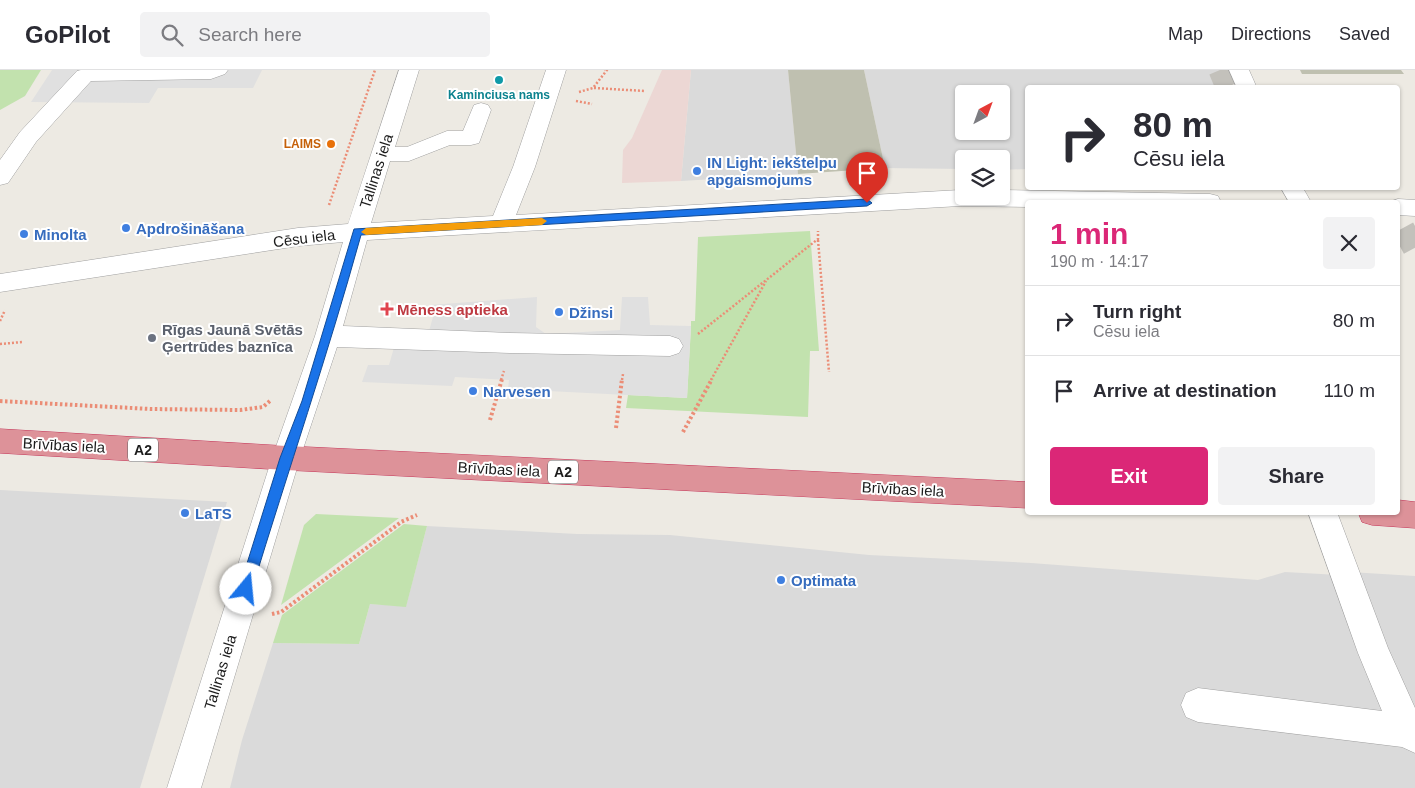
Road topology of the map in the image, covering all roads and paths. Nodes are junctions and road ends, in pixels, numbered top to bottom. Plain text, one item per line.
1 (218, 70) edge
2 (375, 70) edge
3 (409, 70) edge
4 (556, 70) edge
5 (1239, 70) edge
6 (1246, 85) edge
7 (593, 88) dead end
8 (645, 91) dead end
9 (481, 110) dead end
10 (381, 154) junction
11 (0, 177) edge
12 (1132, 200) edge
13 (329, 205) dead end
14 (1415, 208) edge
15 (1400, 218) edge
16 (501, 224) junction
17 (818, 226) dead end
18 (357, 232) junction
19 (818, 239) junction
20 (768, 278) junction
21 (0, 283) edge
22 (0, 310) edge
23 (0, 320) edge
24 (328, 336) junction
25 (23, 342) dead end
26 (0, 344) edge
27 (627, 345) junction
28 (670, 346) joint
29 (829, 372) dead end
30 (502, 380) dead end
31 (273, 399) dead end
32 (0, 401) edge
33 (490, 420) dead end
34 (616, 428) dead end
35 (683, 432) dead end
36 (0, 441) edge
37 (286, 458) junction
38 (1025, 495) edge
39 (1400, 514) edge
40 (417, 515) dead end
41 (1323, 515) edge
42 (1415, 515) edge
43 (263, 617) dead end
44 (1198, 705) dead end
45 (1411, 734) edge
46 (184, 788) edge

1 - 11 street
2 - 13 path
3 - 10 street, Tallinas iela
4 - 16 street
5 - 6 street
7 - 8 path
9 - 10 street
10 - 18 street, Tallinas iela
12 - 16 street, Cēsu iela
14 - 15 street
16 - 18 street, Cēsu iela
17 - 19 path
18 - 21 street, Cēsu iela
18 - 24 street, Tallinas iela
19 - 20 path
19 - 29 path
20 - 28 path
20 - 35 path
22 - 23 path
24 - 27 street
24 - 37 street, Tallinas iela
25 - 26 path
27 - 28 street
27 - 34 path
30 - 33 path
31 - 32 path
36 - 37 highway, Brīvības iela / A2
37 - 38 highway, Brīvības iela / A2
37 - 46 street, Tallinas iela
39 - 42 highway
40 - 43 path
41 - 45 street
44 - 45 street

